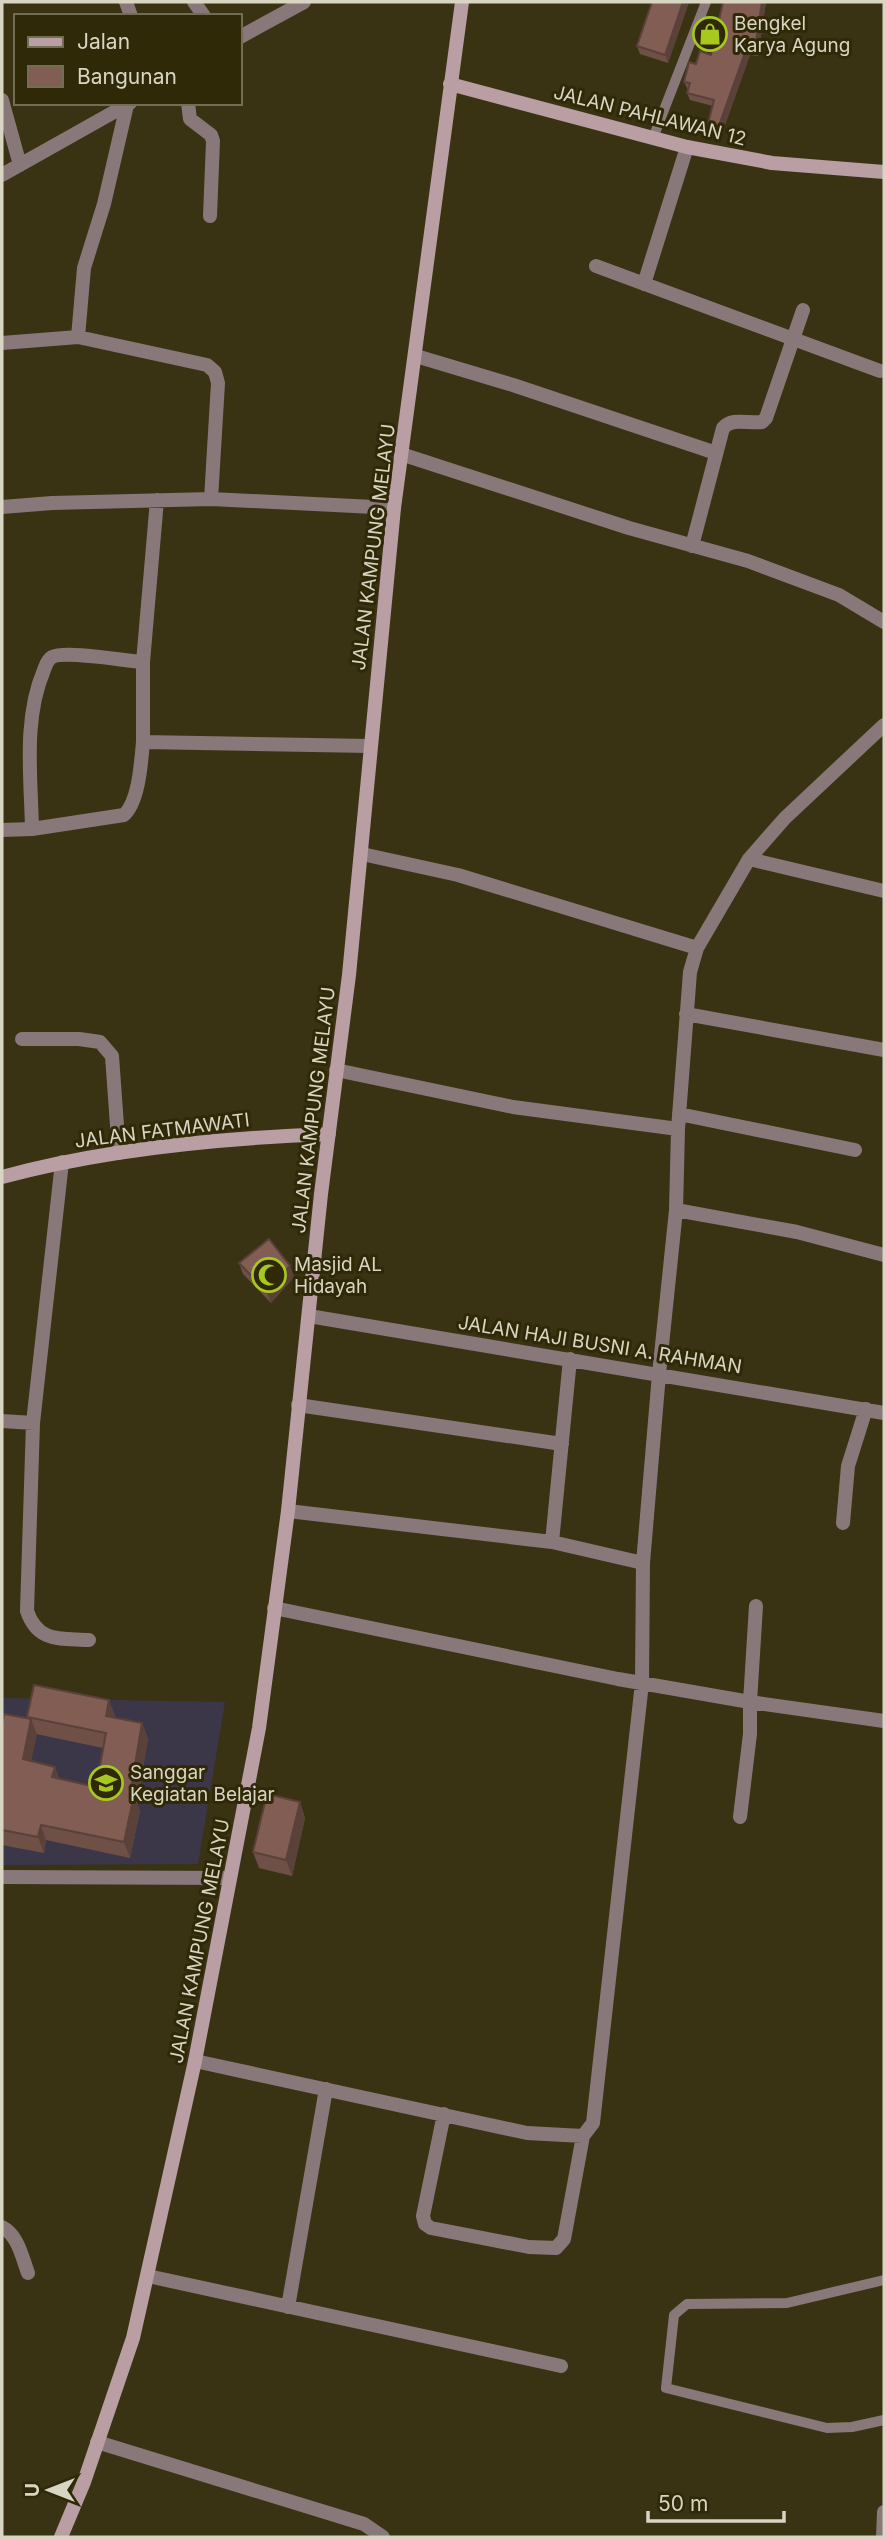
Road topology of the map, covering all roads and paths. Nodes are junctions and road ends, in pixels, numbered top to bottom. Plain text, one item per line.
1 (304, 2) edge
2 (462, 2) edge
3 (706, 2) edge
4 (242, 36) edge
5 (450, 84) junction
6 (2, 100) edge
7 (127, 105) edge
8 (129, 105) edge
9 (188, 105) edge
10 (653, 138) junction
11 (687, 148) junction
12 (20, 164) junction
13 (884, 172) edge
14 (2, 175) edge
15 (210, 216) dead end
16 (596, 266) dead end
17 (644, 284) junction
18 (803, 310) dead end
19 (78, 337) junction
20 (792, 339) junction
21 (2, 343) edge
22 (416, 356) junction
23 (880, 371) dead end
24 (716, 453) junction
25 (401, 454) junction
26 (211, 499) junction
27 (157, 500) junction
28 (2, 507) edge
29 (394, 508) junction
30 (692, 546) junction
31 (884, 622) edge
32 (143, 662) junction
33 (884, 725) edge
34 (143, 742) junction
35 (370, 746) junction
36 (32, 829) junction
37 (2, 830) edge
38 (362, 854) junction
39 (749, 859) junction
40 (884, 891) edge
41 (697, 948) junction
42 (686, 1014) junction
43 (22, 1040) dead end
44 (884, 1050) edge
45 (336, 1070) junction
46 (678, 1121) junction
47 (329, 1134) junction
48 (855, 1150) dead end
49 (119, 1153) junction
50 (62, 1162) junction
51 (2, 1177) edge
52 (676, 1210) junction
53 (884, 1255) edge
54 (309, 1316) junction
55 (570, 1359) junction
56 (659, 1374) junction
57 (298, 1405) junction
58 (866, 1409) junction
59 (884, 1413) edge
60 (2, 1421) edge
61 (33, 1423) junction
62 (562, 1444) junction
63 (288, 1511) junction
64 (843, 1523) dead end
65 (552, 1542) junction
66 (643, 1563) junction
67 (757, 1606) dead end
68 (274, 1608) junction
69 (89, 1640) dead end
70 (642, 1683) junction
71 (750, 1702) junction
72 (884, 1721) edge
73 (740, 1817) dead end
74 (2, 1877) edge
75 (230, 1878) junction
76 (195, 2061) junction
77 (326, 2089) junction
78 (444, 2114) junction
79 (583, 2136) junction
80 (2, 2227) edge
81 (28, 2273) dead end
82 (148, 2276) junction
83 (884, 2280) edge
84 (288, 2306) junction
85 (561, 2366) dead end
86 (884, 2420) edge
87 (97, 2442) junction
88 (884, 2511) edge
89 (61, 2537) edge
90 (383, 2537) edge
91 (883, 2537) edge

1 - 4 street
2 - 5 main road, JALAN KAMPUNG MELAYU
3 - 10 lane
5 - 10 main road, JALAN PAHLAWAN 12
5 - 22 main road, JALAN KAMPUNG MELAYU
6 - 12 street
7 - 12 street
8 - 19 street
9 - 15 street
10 - 11 main road, JALAN PAHLAWAN 12
11 - 13 main road, JALAN PAHLAWAN 12
11 - 17 street
12 - 14 street
16 - 17 street
17 - 20 street
18 - 20 street
19 - 21 street
19 - 26 street
20 - 23 street
20 - 24 street
22 - 24 street
22 - 25 main road, JALAN KAMPUNG MELAYU
24 - 30 street
25 - 29 main road, JALAN KAMPUNG MELAYU
25 - 30 street
26 - 27 street
26 - 29 street
27 - 28 street
27 - 32 street
29 - 35 main road, JALAN KAMPUNG MELAYU
30 - 31 street
32 - 34 street
32 - 36 street
33 - 39 street
34 - 35 street
34 - 36 street
35 - 38 main road, JALAN KAMPUNG MELAYU
36 - 37 street
38 - 41 street
38 - 45 main road, JALAN KAMPUNG MELAYU
39 - 40 street
39 - 41 street
41 - 42 street
42 - 44 street
42 - 46 street
43 - 49 street
45 - 46 street
45 - 47 main road, JALAN KAMPUNG MELAYU
46 - 48 street
46 - 52 street
47 - 49 main road, JALAN FATMAWATI
47 - 54 main road, JALAN KAMPUNG MELAYU
49 - 50 main road, JALAN FATMAWATI
50 - 51 main road, JALAN FATMAWATI
50 - 61 street
52 - 53 street
52 - 56 street
54 - 55 street, JALAN HAJI BUSNI A. RAHMAN
54 - 57 main road, JALAN KAMPUNG MELAYU
55 - 56 street, JALAN HAJI BUSNI A. RAHMAN
55 - 62 street
56 - 58 street, JALAN HAJI BUSNI A. RAHMAN
56 - 66 street
57 - 62 street
57 - 63 main road, JALAN KAMPUNG MELAYU
58 - 59 street, JALAN HAJI BUSNI A. RAHMAN
58 - 64 street
60 - 61 street
61 - 69 street
62 - 65 street
63 - 65 street
63 - 68 main road, JALAN KAMPUNG MELAYU
65 - 66 street
66 - 70 street
67 - 71 street
68 - 70 street
68 - 75 main road, JALAN KAMPUNG MELAYU
70 - 71 street
70 - 79 street
71 - 72 street
71 - 73 street
74 - 75 street
75 - 76 main road, JALAN KAMPUNG MELAYU
76 - 77 street
76 - 82 main road, JALAN KAMPUNG MELAYU
77 - 78 street
77 - 84 street
78 - 79 street
78 - 79 street
80 - 81 street
82 - 84 street
82 - 87 main road, JALAN KAMPUNG MELAYU
83 - 86 lane
84 - 85 street
87 - 89 main road, JALAN KAMPUNG MELAYU
87 - 90 street
88 - 91 street

